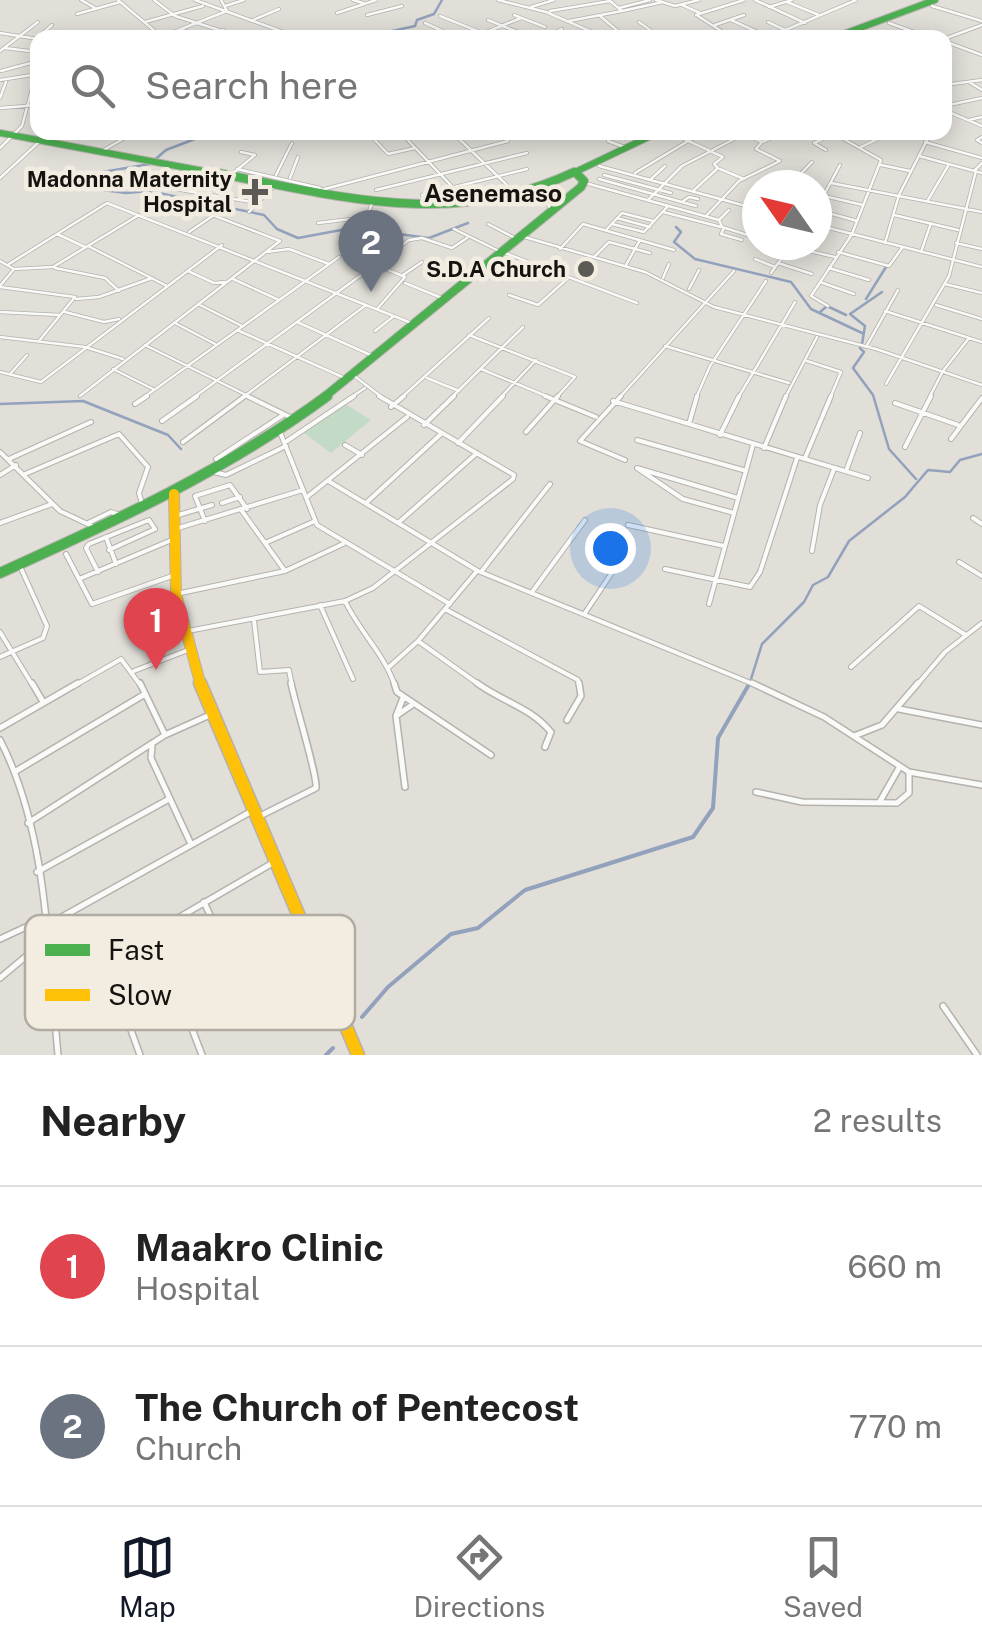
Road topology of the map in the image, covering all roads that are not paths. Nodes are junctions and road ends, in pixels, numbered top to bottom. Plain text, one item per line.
1 (81, 0) edge
2 (154, 0) edge
3 (195, 0) edge
4 (221, 0) edge
5 (244, 0) edge
6 (354, 0) edge
7 (498, 0) edge
8 (554, 0) edge
9 (609, 0) edge
10 (650, 0) edge
11 (656, 0) edge
12 (699, 0) edge
13 (744, 0) edge
14 (755, 0) edge
15 (840, 0) edge
16 (856, 0) edge
17 (944, 0) edge
18 (120, 1) edge
19 (374, 1) edge
20 (516, 1) edge
21 (790, 1) edge
22 (663, 2) edge
23 (847, 3) junction
24 (928, 3) edge
25 (206, 4) junction
26 (363, 4) junction
27 (682, 5) junction
28 (402, 6) dead end
29 (769, 7) junction
30 (95, 8) junction
31 (531, 8) junction
32 (226, 9) junction
33 (279, 9) dead end
34 (384, 9) junction
35 (620, 9) junction
36 (546, 12) junction
37 (337, 13) dead end
38 (700, 13) junction
39 (76, 14) dead end
40 (174, 14) junction
41 (368, 14) dead end
42 (514, 15) dead end
43 (599, 15) junction
44 (744, 15) dead end
45 (440, 16) dead end
46 (819, 16) junction
47 (521, 18) junction
48 (488, 20) dead end
49 (731, 20) junction
50 (251, 21) junction
51 (569, 21) junction
52 (38, 22) dead end
53 (145, 22) junction
54 (200, 22) junction
55 (426, 22) dead end
56 (639, 22) dead end
57 (768, 22) dead end
58 (888, 23) junction
59 (982, 23) edge
60 (808, 24) junction
61 (52, 25) dead end
62 (502, 26) junction
63 (712, 26) junction
64 (545, 27) dead end
65 (182, 29) edge
66 (47, 30) edge
67 (155, 30) edge
68 (224, 30) edge
69 (277, 30) edge
70 (442, 30) edge
71 (476, 30) edge
72 (492, 30) edge
73 (512, 30) edge
74 (590, 30) edge
75 (614, 30) edge
76 (650, 30) edge
77 (719, 30) edge
78 (753, 30) edge
79 (785, 30) edge
80 (790, 30) edge
81 (855, 30) edge
82 (870, 30) edge
83 (908, 30) edge
84 (0, 31) edge
85 (952, 36) edge
86 (19, 38) junction
87 (30, 39) edge
88 (952, 43) edge
89 (5, 48) junction
90 (30, 51) edge
91 (0, 52) edge
92 (982, 55) edge
93 (30, 62) edge
94 (1, 70) edge
95 (30, 75) edge
96 (7, 79) junction
97 (0, 80) edge
98 (982, 80) edge
99 (969, 82) junction
100 (952, 83) edge
101 (982, 90) edge
102 (1, 94) edge
103 (30, 98) edge
104 (982, 98) edge
105 (27, 106) junction
106 (30, 106) edge
107 (952, 106) edge
108 (0, 108) edge
109 (952, 113) edge
110 (955, 115) junction
111 (952, 116) edge
112 (982, 117) edge
113 (969, 120) junction
114 (982, 126) edge
115 (0, 132) edge
116 (14, 135) junction
117 (30, 136) edge
118 (982, 137) edge
119 (44, 140) edge
120 (55, 140) edge
121 (121, 140) edge
122 (375, 140) edge
123 (407, 140) edge
124 (460, 140) edge
125 (507, 140) edge
126 (640, 140) edge
127 (729, 140) edge
128 (758, 140) edge
129 (767, 140) edge
130 (821, 140) edge
131 (848, 140) edge
132 (875, 140) edge
133 (608, 141) dead end
134 (685, 141) joint
135 (762, 142) junction
136 (926, 142) joint
137 (292, 143) dead end
138 (982, 143) edge
139 (394, 146) dead end
140 (861, 147) junction
141 (0, 148) edge
142 (414, 148) junction
143 (626, 148) junction
144 (383, 149) junction
145 (708, 150) junction
146 (826, 150) dead end
147 (102, 151) junction
148 (470, 151) junction
149 (242, 152) dead end
150 (526, 152) dead end
151 (918, 156) junction
152 (298, 157) dead end
153 (428, 161) junction
154 (982, 161) edge
155 (812, 162) dead end
156 (483, 163) junction
157 (949, 164) junction
158 (840, 165) dead end
159 (880, 165) junction
160 (665, 166) dead end
161 (601, 168) junction
162 (718, 168) junction
163 (206, 169) junction
164 (528, 169) dead end
165 (7, 170) junction
166 (762, 170) edge
167 (804, 170) edge
168 (910, 171) junction
169 (977, 171) edge
170 (0, 172) edge
171 (235, 172) junction
172 (440, 174) junction
173 (632, 175) junction
174 (498, 176) junction
175 (0, 178) edge
176 (290, 178) junction
177 (584, 178) junction
178 (742, 178) edge
179 (276, 179) junction
180 (832, 179) edge
181 (650, 180) junction
182 (128, 181) dead end
183 (742, 181) edge
184 (832, 183) edge
185 (665, 184) junction
186 (678, 187) junction
187 (454, 188) junction
188 (537, 188) junction
189 (321, 190) junction
190 (657, 190) junction
191 (694, 190) junction
192 (186, 191) junction
193 (870, 192) junction
194 (519, 193) junction
195 (671, 193) junction
196 (653, 194) junction
197 (422, 195) dead end
198 (708, 195) junction
199 (374, 196) junction
200 (899, 196) junction
201 (666, 198) junction
202 (832, 198) edge
203 (722, 199) junction
204 (543, 200) junction
205 (648, 200) junction
206 (698, 200) dead end
207 (928, 200) junction
208 (682, 202) junction
209 (258, 203) junction
210 (184, 204) dead end
211 (469, 204) junction
212 (742, 205) edge
213 (668, 206) junction
214 (696, 206) junction
215 (864, 206) junction
216 (964, 208) junction
217 (552, 210) junction
218 (729, 210) dead end
219 (250, 212) dead end
220 (663, 212) junction
221 (690, 212) junction
222 (982, 212) edge
223 (139, 214) junction
224 (214, 214) junction
225 (832, 214) edge
226 (894, 215) junction
227 (706, 216) junction
228 (617, 218) junction
229 (719, 220) junction
230 (857, 221) junction
231 (654, 222) junction
232 (931, 222) junction
233 (318, 224) dead end
234 (488, 224) dead end
235 (612, 224) junction
236 (650, 227) junction
237 (454, 228) dead end
238 (723, 228) junction
239 (832, 229) edge
240 (606, 230) junction
241 (960, 230) junction
242 (188, 232) junction
243 (57, 234) junction
244 (742, 234) edge
245 (852, 234) junction
246 (467, 238) junction
247 (521, 238) junction
248 (640, 240) junction
249 (742, 240) dead end
250 (884, 243) junction
251 (956, 243) junction
252 (222, 245) junction
253 (87, 246) junction
254 (903, 247) junction
255 (635, 249) junction
256 (982, 249) edge
257 (560, 250) junction
258 (674, 250) dead end
259 (264, 252) junction
260 (503, 252) junction
261 (650, 252) dead end
262 (838, 252) junction
263 (921, 252) junction
264 (353, 255) dead end
265 (832, 256) edge
266 (594, 257) junction
267 (835, 257) junction
268 (338, 258) dead end
269 (254, 260) junction
270 (758, 260) edge
271 (780, 260) edge
272 (954, 260) junction
273 (0, 261) edge
274 (422, 262) dead end
275 (9, 264) junction
276 (329, 264) junction
277 (375, 264) junction
278 (669, 264) dead end
279 (626, 265) junction
280 (776, 265) junction
281 (53, 267) junction
282 (982, 267) edge
283 (829, 268) junction
284 (14, 269) junction
285 (698, 270) dead end
286 (734, 271) dead end
287 (188, 272) junction
288 (771, 273) dead end
289 (812, 274) dead end
290 (403, 275) junction
291 (152, 278) junction
292 (569, 278) junction
293 (662, 279) junction
294 (230, 280) junction
295 (766, 280) dead end
296 (869, 280) dead end
297 (306, 281) junction
298 (820, 282) junction
299 (214, 283) junction
300 (405, 283) junction
301 (945, 284) junction
302 (0, 286) edge
303 (168, 286) junction
304 (690, 289) junction
305 (217, 290) junction
306 (898, 290) dead end
307 (119, 291) junction
308 (336, 293) junction
309 (982, 293) edge
310 (854, 294) dead end
311 (509, 296) dead end
312 (76, 299) junction
313 (446, 299) junction
314 (279, 300) junction
315 (708, 302) junction
316 (795, 302) dead end
317 (637, 303) dead end
318 (198, 304) junction
319 (936, 305) junction
320 (366, 306) junction
321 (828, 306) dead end
322 (376, 309) junction
323 (884, 311) junction
324 (0, 312) edge
325 (64, 314) junction
326 (394, 316) junction
327 (747, 316) junction
328 (121, 318) junction
329 (490, 318) dead end
330 (982, 318) edge
331 (104, 322) junction
332 (297, 322) junction
333 (924, 323) junction
334 (175, 324) junction
335 (415, 325) junction
336 (242, 326) junction
337 (781, 326) junction
338 (523, 327) dead end
339 (237, 330) junction
340 (374, 331) dead end
341 (101, 334) junction
342 (327, 335) junction
343 (469, 335) junction
344 (818, 336) junction
345 (0, 337) edge
346 (969, 338) junction
347 (39, 341) junction
348 (982, 342) edge
349 (216, 344) junction
350 (145, 345) junction
351 (266, 346) junction
352 (665, 346) junction
353 (85, 347) junction
354 (501, 348) junction
355 (866, 348) junction
356 (27, 356) dead end
357 (374, 357) junction
358 (902, 358) junction
359 (124, 360) junction
360 (297, 360) junction
361 (536, 360) junction
362 (711, 361) junction
363 (807, 362) junction
364 (188, 365) junction
365 (114, 369) junction
366 (480, 369) junction
367 (943, 371) junction
368 (0, 372) edge
369 (750, 372) junction
370 (10, 374) junction
371 (351, 377) junction
372 (427, 378) junction
373 (217, 381) junction
374 (515, 383) junction
375 (790, 384) junction
376 (886, 384) dead end
377 (982, 386) edge
378 (366, 387) junction
379 (153, 389) junction
380 (458, 391) junction
381 (80, 396) dead end
382 (247, 397) junction
383 (982, 398) edge
384 (556, 400) junction
385 (613, 401) junction
386 (896, 403) dead end
387 (135, 404) dead end
388 (391, 406) junction
389 (920, 412) junction
390 (284, 414) junction
391 (407, 417) junction
392 (598, 418) junction
393 (296, 420) junction
394 (162, 421) dead end
395 (91, 422) dead end
396 (688, 424) junction
397 (958, 425) junction
398 (424, 426) junction
399 (526, 432) dead end
400 (860, 433) dead end
401 (441, 434) junction
402 (720, 435) junction
403 (951, 438) dead end
404 (284, 439) junction
405 (637, 440) dead end
406 (184, 442) dead end
407 (458, 443) junction
408 (753, 445) junction
409 (345, 446) dead end
410 (906, 446) dead end
411 (764, 448) junction
412 (0, 452) edge
413 (477, 453) junction
414 (233, 454) junction
415 (362, 455) junction
416 (797, 458) junction
417 (9, 459) junction
418 (216, 459) dead end
419 (624, 460) dead end
420 (804, 460) junction
421 (16, 464) junction
422 (835, 468) junction
423 (746, 471) junction
424 (846, 471) junction
425 (214, 472) junction
426 (25, 474) junction
427 (0, 475) edge
428 (868, 478) dead end
429 (330, 482) junction
430 (550, 484) dead end
431 (303, 490) junction
432 (174, 494) junction
433 (240, 497) junction
434 (307, 497) junction
435 (738, 498) junction
436 (222, 503) dead end
437 (365, 503) junction
438 (52, 504) junction
439 (212, 506) dead end
440 (144, 508) junction
441 (200, 509) junction
442 (245, 510) junction
443 (734, 513) junction
444 (176, 516) junction
445 (974, 518) dead end
446 (585, 520) dead end
447 (205, 521) junction
448 (315, 521) junction
449 (0, 523) edge
450 (398, 523) junction
451 (982, 524) edge
452 (628, 526) dead end
453 (98, 530) junction
454 (118, 532) junction
455 (175, 534) junction
456 (264, 543) junction
457 (125, 544) junction
458 (344, 544) junction
459 (431, 545) junction
460 (724, 546) junction
461 (110, 550) junction
462 (812, 551) dead end
463 (66, 554) dead end
464 (960, 562) dead end
465 (19, 564) junction
466 (116, 564) junction
467 (665, 569) dead end
468 (285, 571) junction
469 (0, 572) edge
470 (98, 572) junction
471 (395, 572) junction
472 (479, 572) junction
473 (613, 572) dead end
474 (175, 575) junction
475 (982, 576) edge
476 (715, 578) junction
477 (78, 580) junction
478 (532, 592) junction
479 (176, 594) junction
480 (345, 601) junction
481 (709, 604) dead end
482 (320, 605) junction
483 (447, 606) junction
484 (585, 612) junction
485 (254, 620) junction
486 (982, 623) edge
487 (0, 632) edge
488 (183, 632) junction
489 (966, 635) junction
490 (418, 641) junction
491 (188, 650) junction
492 (12, 652) junction
493 (0, 657) edge
494 (387, 664) junction
495 (851, 668) dead end
496 (134, 671) junction
497 (354, 678) dead end
498 (145, 694) junction
499 (403, 698) junction
500 (43, 702) junction
501 (412, 705) junction
502 (897, 708) junction
503 (212, 714) junction
504 (396, 716) junction
505 (567, 720) dead end
506 (982, 725) edge
507 (0, 728) edge
508 (165, 735) junction
509 (853, 736) junction
510 (0, 740) edge
511 (153, 743) junction
512 (545, 748) dead end
513 (139, 752) junction
514 (491, 755) dead end
515 (150, 758) junction
516 (899, 767) junction
517 (16, 771) junction
518 (909, 772) junction
519 (982, 785) edge
520 (405, 787) dead end
521 (756, 792) dead end
522 (168, 799) junction
523 (880, 803) junction
524 (255, 814) junction
525 (28, 822) junction
526 (190, 842) junction
527 (276, 861) junction
528 (36, 872) junction
529 (204, 902) junction
530 (40, 915) edge
531 (57, 915) edge
532 (181, 915) edge
533 (210, 915) edge
534 (299, 915) edge
535 (25, 930) edge
536 (0, 939) edge
537 (25, 957) edge
538 (0, 978) edge
539 (943, 1006) dead end
540 (55, 1030) edge
541 (131, 1030) edge
542 (192, 1030) edge
543 (347, 1030) edge
544 (58, 1055) edge
545 (140, 1055) edge
546 (202, 1055) edge
547 (358, 1055) edge
548 (977, 1055) edge

1 - 30 street
2 - 40 street
3 - 25 street
4 - 32 street
5 - 32 street
6 - 26 street
7 - 20 street
8 - 31 street
9 - 35 street
9 - 36 street
10 - 35 street
11 - 22 street
12 - 27 street
13 - 38 street
14 - 29 street
15 - 23 street
16 - 23 street
17 - 24 main road
18 - 30 street
18 - 53 street
19 - 26 street
19 - 34 street
20 - 31 street
21 - 29 street
21 - 46 street
22 - 27 street
22 - 35 street
23 - 46 street
24 - 58 main road
24 - 59 street
24 - 81 main road
25 - 32 street
25 - 40 street
26 - 37 street
27 - 38 street
28 - 34 street
29 - 60 street
30 - 39 street
31 - 36 street
32 - 50 street
32 - 54 street
33 - 50 street
34 - 41 street
35 - 43 street
36 - 51 street
38 - 63 street
40 - 53 street
40 - 54 street
42 - 47 street
43 - 51 street
43 - 75 street
44 - 49 street
45 - 71 street
46 - 60 street
47 - 62 street
47 - 64 street
48 - 62 street
49 - 63 street
49 - 78 street
50 - 69 street
51 - 74 street
52 - 86 street
53 - 67 street
54 - 65 street
54 - 68 street
55 - 70 street
56 - 76 street
57 - 79 street
58 - 82 main road
58 - 83 street
59 - 85 street
60 - 80 street
61 - 66 street
62 - 72 street
62 - 73 street
63 - 77 street
84 - 86 street
86 - 87 street
86 - 89 street
88 - 92 street
89 - 90 street
89 - 91 street
93 - 94 street
94 - 96 street
95 - 96 street
96 - 97 street
96 - 102 street
98 - 99 street
99 - 100 street
99 - 101 street
103 - 105 street
104 - 107 street
105 - 106 street
105 - 108 street
105 - 116 street
109 - 110 street
110 - 111 street
110 - 113 street
112 - 113 street
113 - 114 street
115 - 116 main road
116 - 117 main road
116 - 141 street
118 - 138 street
119 - 165 street
120 - 147 main road
121 - 147 street
122 - 144 street
123 - 142 street
124 - 148 street
125 - 148 street
126 - 143 main road
127 - 145 street
128 - 135 street
129 - 135 street
130 - 146 street
131 - 140 street
132 - 140 street
133 - 143 street
134 - 145 street
134 - 173 street
135 - 166 street
136 - 151 street
136 - 154 street
137 - 179 street
139 - 144 street
140 - 159 street
142 - 144 street
142 - 153 street
143 - 161 main road
145 - 162 street
145 - 185 street
147 - 163 main road
148 - 153 street
148 - 156 street
149 - 171 street
150 - 156 street
151 - 157 street
151 - 168 street
152 - 176 street
153 - 172 street
153 - 189 street
154 - 169 street
155 - 167 street
156 - 172 street
156 - 174 street
157 - 169 street
157 - 207 street
158 - 180 street
159 - 168 street
159 - 193 street
160 - 181 street
161 - 173 street
161 - 177 main road
161 - 190 street
162 - 178 street
162 - 191 street
163 - 171 main road
163 - 192 street
164 - 174 street
165 - 170 street
165 - 175 street
168 - 200 street
169 - 216 street
171 - 179 main road
172 - 187 street
172 - 199 street
173 - 181 street
174 - 187 street
174 - 194 street
176 - 179 street
176 - 189 street
177 - 188 main road
177 - 196 street
177 - 205 street
177 - 217 main road
177 - 247 main road
179 - 189 main road
179 - 209 street
181 - 185 street
182 - 192 street
183 - 203 street
184 - 193 street
185 - 186 street
185 - 190 street
186 - 191 street
186 - 195 street
187 - 197 street
187 - 211 street
188 - 194 main road
188 - 204 street
189 - 199 main road
190 - 195 street
190 - 196 street
191 - 198 street
192 - 209 street
193 - 200 street
193 - 215 street
194 - 204 street
194 - 211 main road
195 - 201 street
196 - 201 street
196 - 205 street
198 - 203 street
198 - 214 street
199 - 211 main road
199 - 233 street
200 - 207 street
200 - 226 street
201 - 208 street
202 - 215 street
203 - 212 street
203 - 227 street
204 - 217 street
205 - 213 street
206 - 208 street
207 - 216 street
208 - 214 street
209 - 219 street
210 - 224 street
213 - 220 street
213 - 221 street
214 - 221 street
215 - 230 street
216 - 222 street
216 - 241 street
217 - 247 main road
218 - 229 street
220 - 231 street
220 - 238 street
221 - 227 street
223 - 242 street
223 - 243 street
223 - 253 street
224 - 242 street
224 - 259 street
225 - 230 street
226 - 232 street
226 - 250 street
227 - 229 street
228 - 231 street
228 - 235 street
228 - 236 street
229 - 238 street
230 - 245 street
231 - 236 street
232 - 241 street
232 - 263 street
234 - 247 street
235 - 236 street
235 - 240 street
237 - 246 street
238 - 244 street
238 - 249 street
239 - 245 street
240 - 248 street
240 - 257 street
241 - 251 street
242 - 252 street
243 - 253 street
243 - 275 street
245 - 250 street
245 - 262 street
246 - 260 street
246 - 277 street
247 - 257 street
247 - 260 main road
248 - 255 street
248 - 258 street
250 - 254 street
251 - 256 street
251 - 272 street
252 - 269 street
252 - 287 street
253 - 281 street
253 - 291 street
254 - 262 street
254 - 263 street
255 - 261 street
255 - 266 street
255 - 279 street
257 - 266 street
259 - 269 street
259 - 276 street
260 - 292 street
260 - 313 main road
262 - 267 street
263 - 272 street
264 - 277 street
265 - 267 street
266 - 279 street
267 - 283 street
268 - 276 street
269 - 294 street
269 - 297 street
270 - 280 street
271 - 280 street
272 - 282 street
272 - 301 street
273 - 275 street
274 - 290 street
275 - 284 street
276 - 297 street
277 - 290 street
277 - 308 street
278 - 293 street
279 - 293 street
280 - 288 street
280 - 289 street
281 - 284 street
281 - 307 street
283 - 296 street
283 - 298 street
284 - 302 street
285 - 304 street
286 - 315 street
287 - 299 street
287 - 303 street
290 - 300 street
291 - 303 street
291 - 307 street
292 - 311 street
292 - 317 street
293 - 304 street
294 - 299 street
294 - 305 street
294 - 314 street
295 - 327 street
297 - 308 street
297 - 314 street
298 - 310 street
298 - 321 street
299 - 305 street
300 - 313 street
300 - 322 street
301 - 309 street
301 - 319 street
302 - 312 street
303 - 328 street
304 - 315 street
305 - 318 street
306 - 323 street
307 - 312 street
308 - 320 street
308 - 332 street
312 - 325 street
313 - 335 main road
314 - 336 street
315 - 327 street
315 - 352 street
316 - 337 street
318 - 334 street
318 - 336 street
319 - 330 street
319 - 333 street
320 - 322 street
320 - 342 street
322 - 326 street
323 - 333 street
323 - 355 street
324 - 325 street
325 - 331 street
325 - 347 street
326 - 335 street
326 - 340 street
327 - 337 street
327 - 362 street
328 - 331 street
328 - 341 street
329 - 343 street
331 - 341 street
332 - 342 street
332 - 351 street
333 - 346 street
333 - 358 street
334 - 349 street
334 - 350 street
335 - 357 main road
336 - 339 street
337 - 344 street
337 - 369 street
338 - 354 street
339 - 349 street
339 - 351 street
341 - 353 street
342 - 357 street
342 - 360 street
343 - 354 street
343 - 372 street
344 - 355 street
344 - 363 street
345 - 347 street
346 - 348 street
346 - 367 street
347 - 353 street
349 - 364 street
350 - 359 street
350 - 364 street
351 - 360 street
351 - 373 street
352 - 362 street
352 - 385 street
353 - 359 street
353 - 370 street
354 - 361 street
354 - 366 street
355 - 358 street
356 - 370 street
357 - 371 main road
358 - 367 street
358 - 376 street
359 - 365 street
360 - 371 street
360 - 382 street
361 - 374 street
361 - 384 street
362 - 369 street
362 - 396 street
363 - 375 street
363 - 420 street
364 - 373 street
364 - 379 street
365 - 379 street
365 - 381 street
366 - 374 street
366 - 380 street
367 - 377 street
367 - 389 street
368 - 370 street
369 - 375 street
369 - 402 street
371 - 378 street
371 - 393 main road
372 - 380 street
372 - 388 street
373 - 382 street
373 - 394 street
374 - 384 street
374 - 407 street
375 - 411 street
378 - 388 street
378 - 404 street
379 - 387 street
380 - 398 street
382 - 390 street
382 - 406 street
383 - 397 street
384 - 392 street
384 - 399 street
385 - 392 street
385 - 396 street
386 - 389 street
388 - 391 street
389 - 397 street
389 - 410 street
390 - 393 street
390 - 414 street
391 - 398 street
391 - 415 street
392 - 419 street
393 - 404 main road
395 - 417 street
396 - 402 street
397 - 403 street
398 - 401 street
400 - 424 street
401 - 407 street
401 - 437 street
402 - 408 street
404 - 414 main road
404 - 425 street
404 - 431 street
405 - 423 street
407 - 413 street
408 - 411 street
408 - 423 street
409 - 415 street
411 - 416 street
412 - 417 street
413 - 450 street
413 - 459 street
414 - 418 street
414 - 425 main road
415 - 429 street
416 - 420 street
416 - 476 street
417 - 421 street
420 - 422 street
421 - 426 street
421 - 427 street
422 - 424 street
422 - 462 street
423 - 435 street
424 - 428 street
425 - 432 main road
426 - 438 street
426 - 440 street
429 - 434 street
429 - 437 street
430 - 472 street
431 - 434 street
431 - 442 street
432 - 440 main road
432 - 444 main road
433 - 436 street
433 - 441 street
433 - 442 street
434 - 448 street
435 - 443 street
435 - 443 street
437 - 450 street
438 - 449 street
438 - 453 street
439 - 441 street
440 - 453 main road
441 - 444 street
441 - 447 street
442 - 447 street
442 - 456 street
443 - 460 street
444 - 455 main road
445 - 451 street
446 - 478 street
447 - 455 street
448 - 456 street
448 - 458 street
450 - 459 street
452 - 460 street
453 - 454 street
453 - 461 street
453 - 465 main road
453 - 470 street
454 - 457 street
454 - 457 street
455 - 466 street
455 - 474 main road
456 - 468 street
457 - 461 street
458 - 468 street
458 - 471 street
459 - 471 street
459 - 472 street
460 - 476 street
461 - 466 street
463 - 477 street
464 - 475 street
465 - 469 main road
465 - 492 street
466 - 470 street
467 - 476 street
468 - 479 street
470 - 477 street
471 - 480 street
471 - 483 street
472 - 478 street
472 - 483 street
473 - 484 street
474 - 477 street
474 - 479 main road
476 - 481 street
478 - 484 street
479 - 488 main road
480 - 482 street
480 - 494 street
482 - 485 street
482 - 497 street
483 - 490 street
483 - 505 street
484 - 509 street
485 - 488 street
485 - 524 street
486 - 489 street
487 - 492 street
488 - 491 main road
489 - 495 street
489 - 502 street
490 - 494 street
490 - 512 street
491 - 496 street
491 - 503 main road
492 - 493 street
492 - 500 street
494 - 499 street
496 - 498 street
496 - 500 street
498 - 508 street
498 - 517 street
499 - 501 street
499 - 504 street
500 - 507 street
501 - 504 street
501 - 514 street
502 - 506 street
502 - 509 street
503 - 508 street
503 - 524 main road
504 - 520 street
508 - 511 street
509 - 516 street
510 - 517 street
511 - 513 street
511 - 515 street
513 - 515 street
513 - 525 street
515 - 522 street
516 - 518 street
516 - 523 street
517 - 525 street
518 - 519 street
518 - 523 street
521 - 523 street
522 - 526 street
522 - 528 street
524 - 526 street
524 - 527 main road
525 - 528 street
526 - 531 street
527 - 529 street
527 - 534 main road
528 - 530 street
529 - 532 street
529 - 533 street
535 - 536 street
537 - 538 street
539 - 548 street
540 - 544 street
541 - 545 street
542 - 546 street
543 - 547 main road

